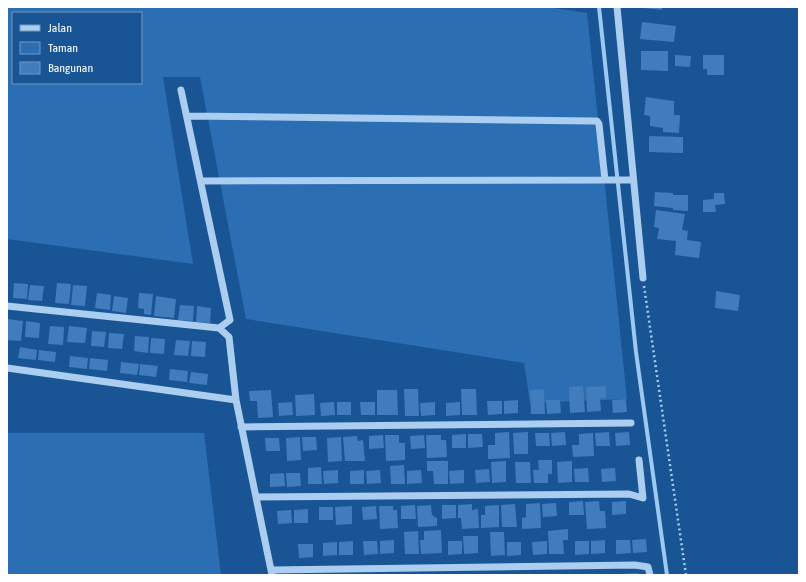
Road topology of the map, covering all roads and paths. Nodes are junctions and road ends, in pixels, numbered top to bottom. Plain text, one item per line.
1 (617, 7) edge
2 (181, 90) dead end
3 (187, 116) junction
4 (605, 180) junction
5 (633, 180) junction
6 (201, 181) junction
7 (643, 278) joint
8 (7, 306) edge
9 (218, 328) junction
10 (7, 368) edge
11 (236, 400) junction
12 (631, 423) dead end
13 (241, 427) junction
14 (639, 460) dead end
15 (256, 498) junction
16 (271, 573) edge
17 (650, 575) edge
18 (686, 575) edge

1 - 5 street
2 - 3 street
3 - 4 street
3 - 6 street
4 - 5 street
4 - 6 street
5 - 7 street
6 - 9 street
7 - 18 path
8 - 9 street
9 - 11 street
10 - 11 street
11 - 13 street
12 - 13 street
13 - 15 street
14 - 15 street
15 - 16 street
16 - 17 street

